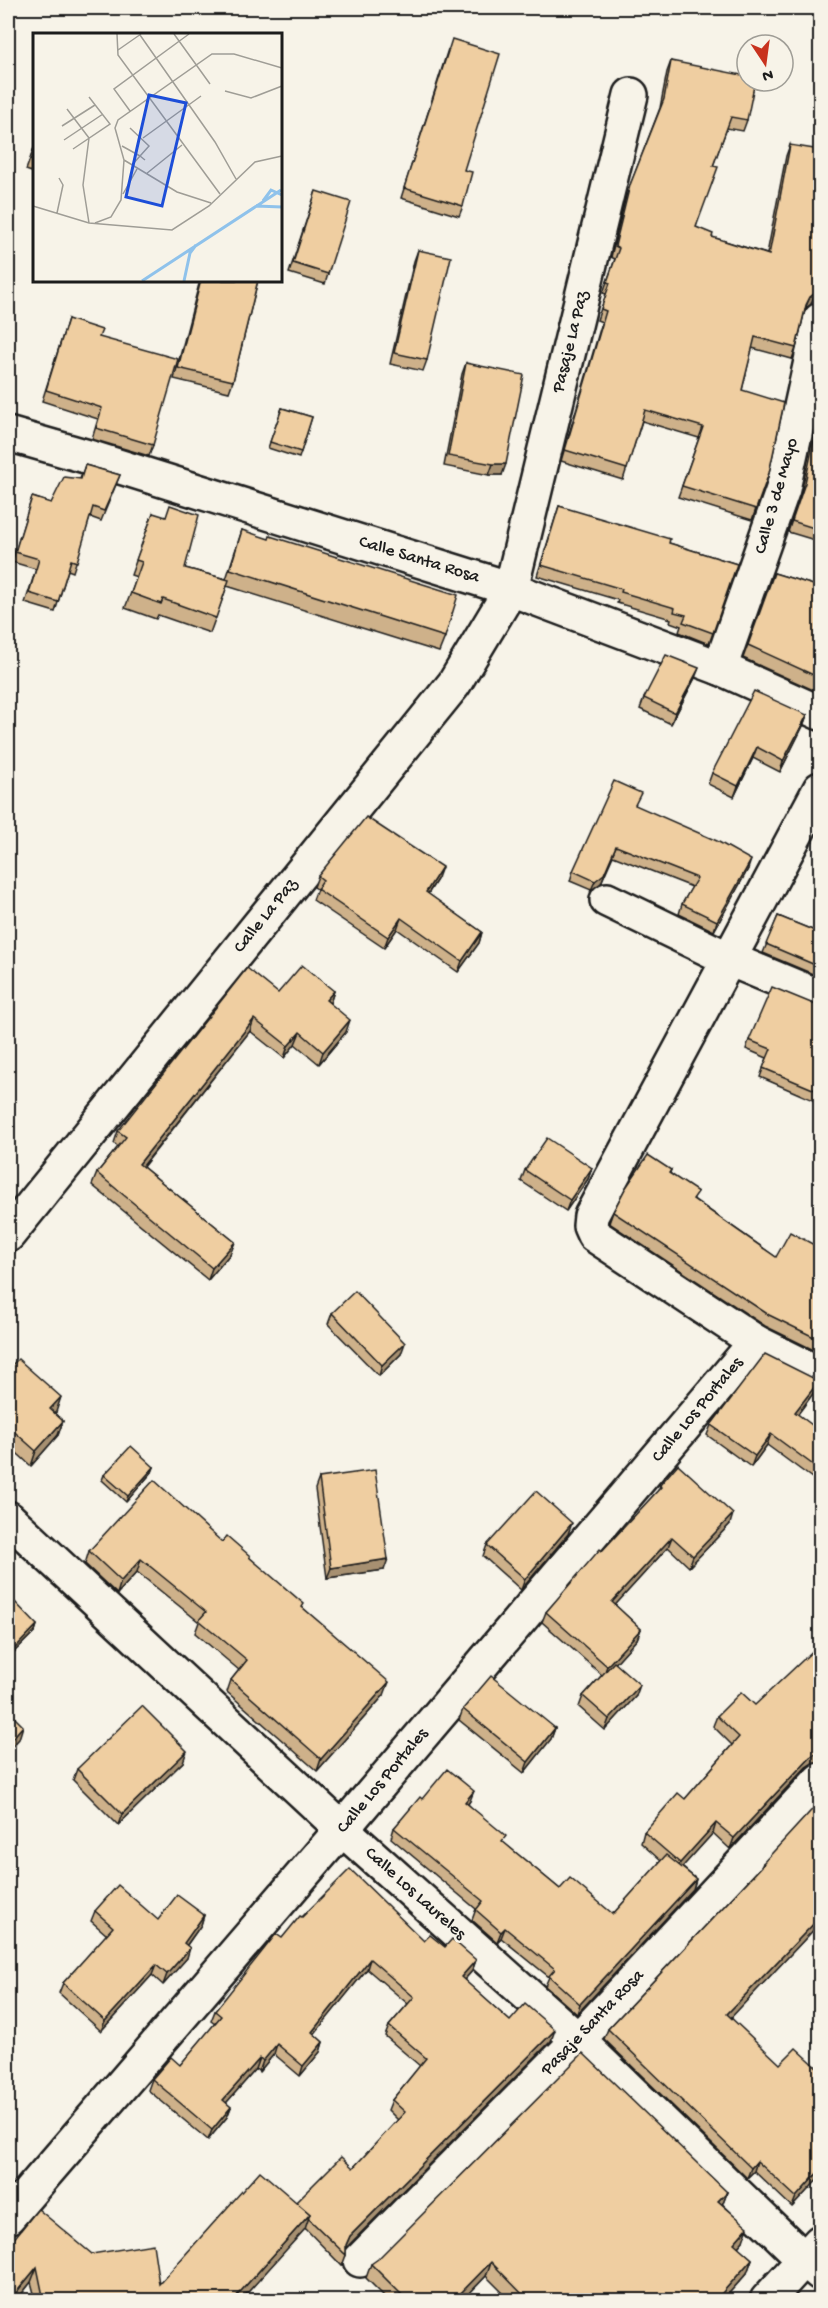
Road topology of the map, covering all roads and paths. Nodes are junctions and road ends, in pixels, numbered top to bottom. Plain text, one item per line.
1 (631, 95) dead end
2 (820, 320) edge
3 (8, 434) edge
4 (511, 589) junction
5 (720, 668) junction
6 (820, 713) edge
7 (820, 789) edge
8 (607, 900) dead end
9 (729, 959) junction
10 (820, 997) edge
11 (8, 1235) edge
12 (756, 1342) junction
13 (820, 1374) edge
14 (8, 1518) edge
15 (820, 1780) edge
16 (342, 1829) junction
17 (578, 2040) junction
18 (8, 2217) edge
19 (815, 2258) edge
20 (360, 2260) dead end
21 (767, 2301) edge

1 - 4 street, Pasaje La Paz
2 - 5 street, Calle 3 de Mayo
3 - 4 street, Calle Santa Rosa
4 - 5 street, Calle Santa Rosa
4 - 11 street, Calle La Paz
5 - 6 street, Calle Santa Rosa
7 - 9 street
8 - 9 street
9 - 10 street
9 - 12 street
12 - 13 street
12 - 16 street, Calle Los Portales
14 - 16 street, Calle Los Laureles
15 - 17 street, Pasaje Santa Rosa
16 - 17 street, Calle Los Laureles
16 - 18 street, Calle Los Portales
17 - 19 street, Calle Los Laureles
17 - 20 street, Pasaje Santa Rosa
19 - 21 street

